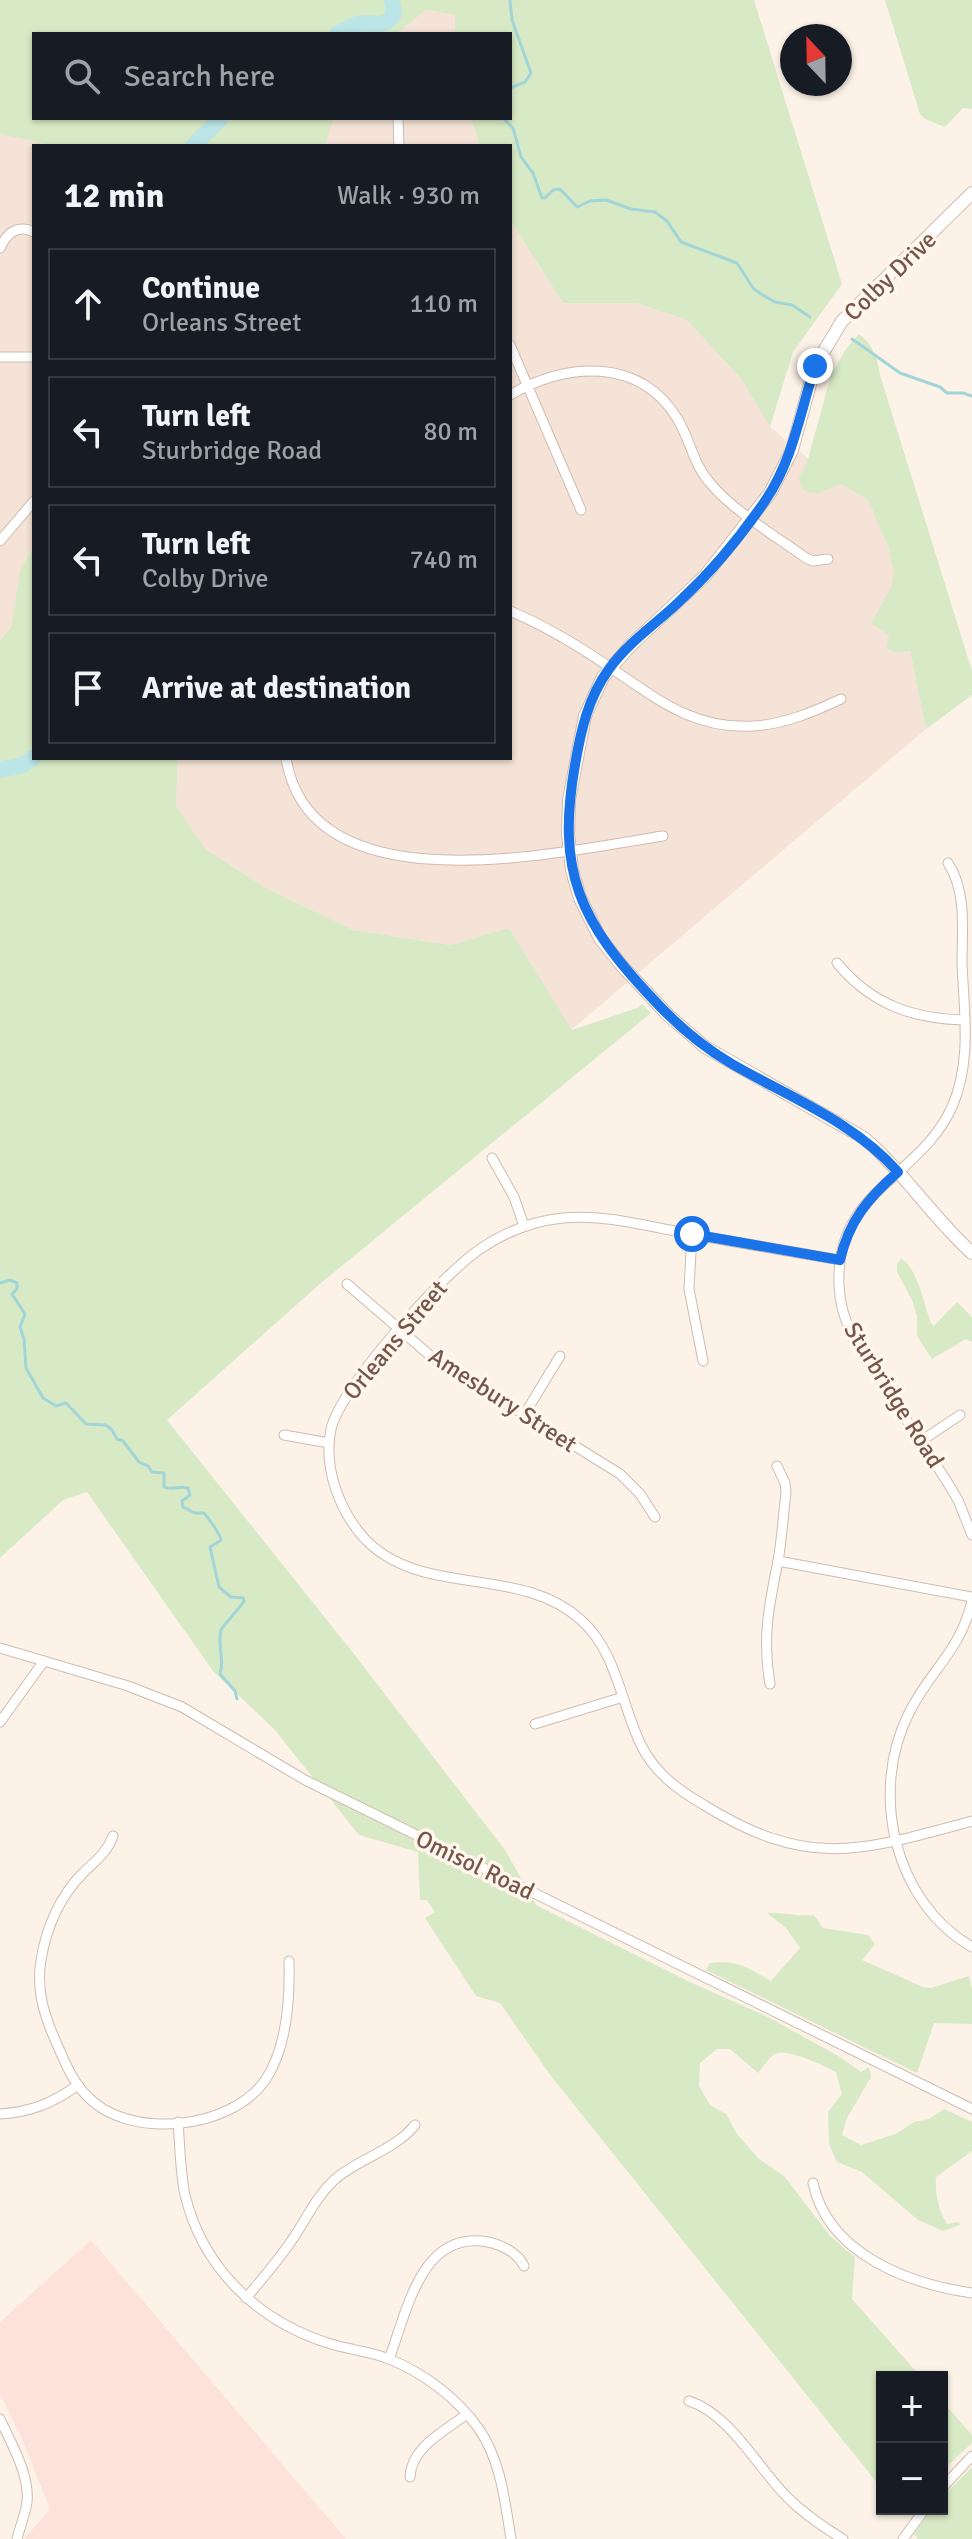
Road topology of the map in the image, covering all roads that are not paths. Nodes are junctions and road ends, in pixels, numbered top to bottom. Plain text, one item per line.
1 (398, 120) edge
2 (399, 144) edge
3 (972, 194) edge
4 (32, 231) edge
5 (0, 248) edge
6 (512, 350) edge
7 (0, 357) edge
8 (32, 357) edge
9 (528, 386) junction
10 (512, 394) edge
11 (32, 503) edge
12 (581, 510) dead end
13 (752, 518) junction
14 (0, 541) edge
15 (828, 559) dead end
16 (512, 612) edge
17 (610, 667) junction
18 (841, 699) dead end
19 (286, 760) edge
20 (663, 836) dead end
21 (570, 850) junction
22 (948, 863) dead end
23 (967, 932) edge
24 (837, 963) dead end
25 (965, 1020) junction
26 (492, 1158) dead end
27 (898, 1172) junction
28 (524, 1226) junction
29 (692, 1234) junction
30 (972, 1253) edge
31 (840, 1260) junction
32 (347, 1284) dead end
33 (400, 1329) junction
34 (560, 1356) dead end
35 (703, 1361) dead end
36 (524, 1415) junction
37 (960, 1415) dead end
38 (284, 1435) dead end
39 (921, 1441) junction
40 (329, 1443) junction
41 (777, 1466) dead end
42 (655, 1517) dead end
43 (972, 1535) edge
44 (778, 1561) junction
45 (972, 1599) edge
46 (0, 1648) edge
47 (44, 1661) junction
48 (770, 1684) dead end
49 (623, 1697) junction
50 (0, 1722) edge
51 (535, 1724) dead end
52 (972, 1821) edge
53 (113, 1836) dead end
54 (896, 1842) junction
55 (972, 1947) edge
56 (289, 1961) dead end
57 (78, 2085) junction
58 (972, 2109) edge
59 (0, 2114) edge
60 (178, 2122) junction
61 (415, 2125) dead end
62 (813, 2183) dead end
63 (524, 2266) dead end
64 (972, 2293) edge
65 (246, 2298) junction
66 (389, 2359) junction
67 (689, 2401) dead end
68 (467, 2414) junction
69 (0, 2419) edge
70 (972, 2456) edge
71 (410, 2477) dead end
72 (948, 2482) edge
73 (921, 2515) edge
74 (17, 2539) edge
75 (511, 2539) edge
76 (843, 2539) edge
77 (903, 2539) edge

1 - 2 street
3 - 13 street, Colby Drive
4 - 5 street
6 - 9 street
7 - 8 street
9 - 10 street
9 - 12 street
9 - 13 street
11 - 14 street
13 - 15 street
13 - 17 street, Colby Drive
16 - 17 street
17 - 18 street
17 - 21 street, Colby Drive
19 - 21 street
20 - 21 street
21 - 27 street, Colby Drive
22 - 23 street, Sturbridge Road
23 - 25 street, Sturbridge Road
24 - 25 street
25 - 27 street, Sturbridge Road
26 - 28 street
27 - 30 street, Colby Drive
27 - 31 street, Sturbridge Road
28 - 29 street, Orleans Street
28 - 33 street, Orleans Street
29 - 31 street, Orleans Street
29 - 35 street
31 - 39 street, Sturbridge Road
32 - 33 street, Amesbury Street
33 - 36 street, Amesbury Street
33 - 40 street, Orleans Street
34 - 36 street
36 - 42 street, Amesbury Street
37 - 39 street
38 - 40 street
39 - 43 street, Sturbridge Road
40 - 49 street, Orleans Street
41 - 44 street
44 - 45 street
44 - 48 street
45 - 54 street
46 - 47 street, Omisol Road
47 - 50 street
47 - 58 street, Omisol Road
49 - 51 street
49 - 54 street, Orleans Street
52 - 54 street, Orleans Street
53 - 57 street
54 - 55 street
56 - 60 street
57 - 59 street
57 - 60 street
60 - 65 street
61 - 65 street
62 - 64 street
63 - 66 street
65 - 66 street
66 - 68 street
67 - 76 street
68 - 71 street
68 - 75 street
69 - 74 street
70 - 72 street
73 - 77 street

